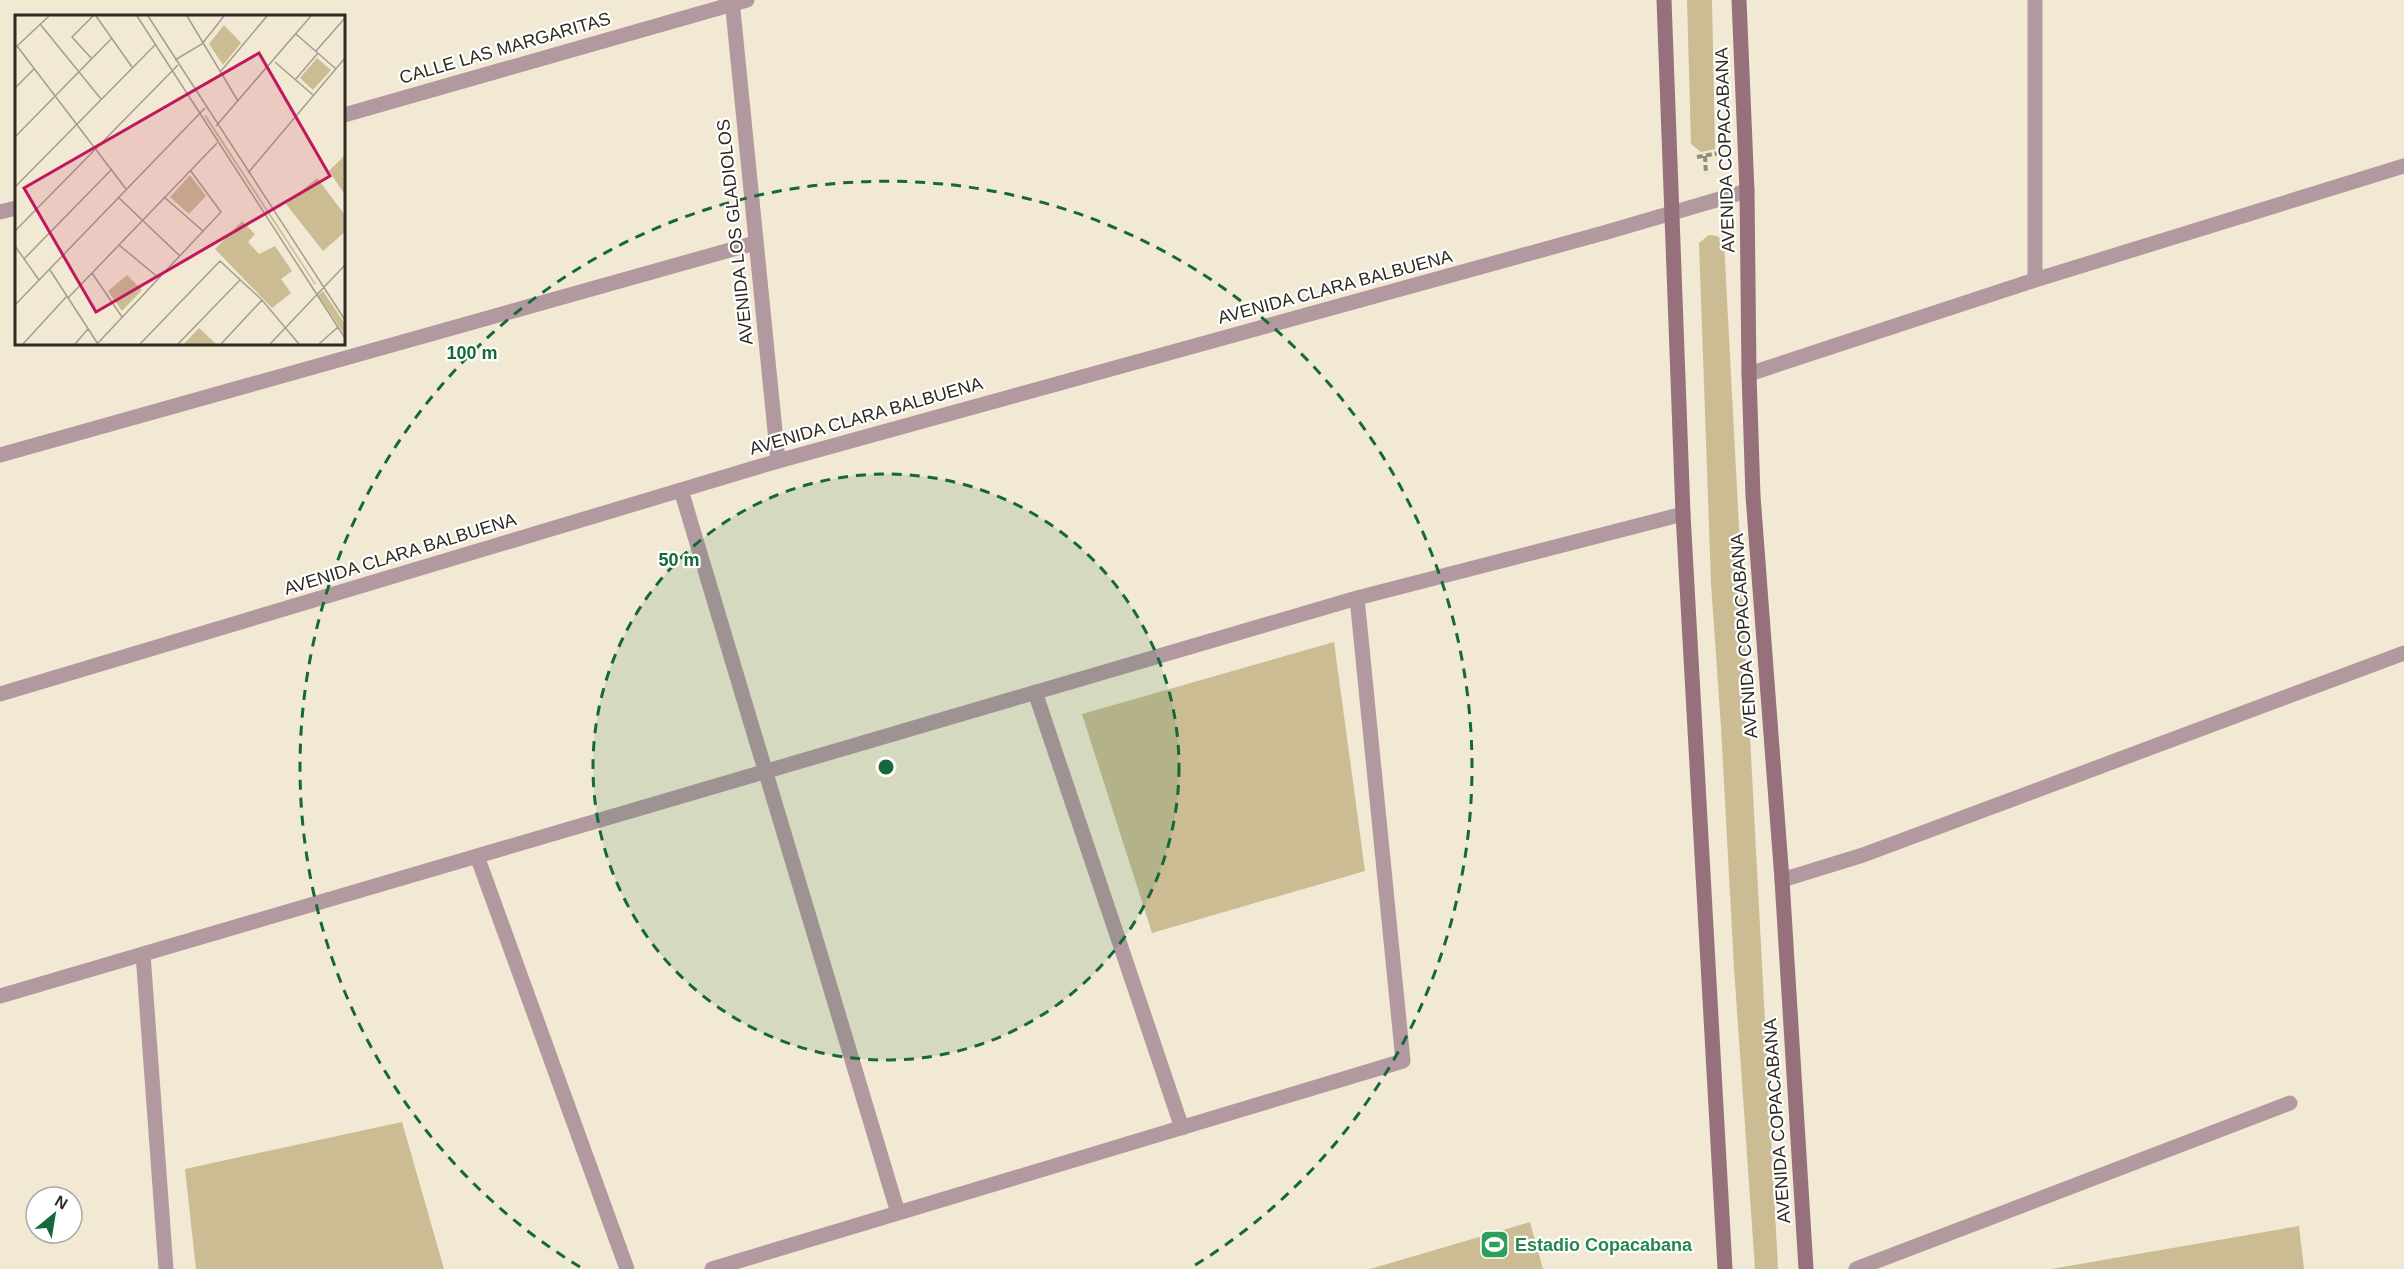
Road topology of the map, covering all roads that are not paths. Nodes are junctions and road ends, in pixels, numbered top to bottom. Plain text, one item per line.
1 (1664, 0) edge
2 (1739, 0) edge
3 (2035, 0) edge
4 (737, 1) edge
5 (345, 115) edge
6 (2404, 166) edge
7 (1747, 191) junction
8 (15, 208) edge
9 (0, 212) edge
10 (1672, 213) junction
11 (754, 243) junction
12 (2035, 280) junction
13 (1749, 374) junction
14 (0, 455) edge
15 (778, 461) junction
16 (681, 490) junction
17 (1683, 514) junction
18 (1358, 598) junction
19 (2404, 653) edge
20 (1035, 692) junction
21 (0, 694) edge
22 (765, 771) junction
23 (477, 856) junction
24 (1782, 880) junction
25 (143, 954) junction
26 (0, 996) edge
27 (2290, 1103) dead end
28 (1182, 1128) junction
29 (898, 1213) junction
30 (166, 1269) edge
31 (627, 1269) edge
32 (712, 1269) edge
33 (1725, 1269) edge
34 (1806, 1269) edge
35 (1856, 1269) edge

1 - 10 main road
2 - 7 main road, AVENIDA COPACABANA
3 - 12 street
4 - 5 street, CALLE LAS MARGARITAS
4 - 11 street, AVENIDA LOS GLADIOLOS
6 - 12 street
7 - 10 street, AVENIDA CLARA BALBUENA
7 - 13 main road, AVENIDA COPACABANA
8 - 9 street
10 - 15 street, AVENIDA CLARA BALBUENA
10 - 17 main road
11 - 14 street
11 - 15 street, AVENIDA LOS GLADIOLOS
12 - 13 street
13 - 24 main road, AVENIDA COPACABANA
15 - 16 street, AVENIDA CLARA BALBUENA
16 - 21 street, AVENIDA CLARA BALBUENA
16 - 22 street
17 - 18 street
17 - 33 main road
18 - 20 street
18 - 28 street
19 - 24 street
20 - 22 street
20 - 28 street
22 - 23 street
22 - 29 street
23 - 25 street
23 - 31 street
24 - 34 main road, AVENIDA COPACABANA
25 - 26 street
25 - 30 street
27 - 35 street
28 - 29 street
29 - 32 street

